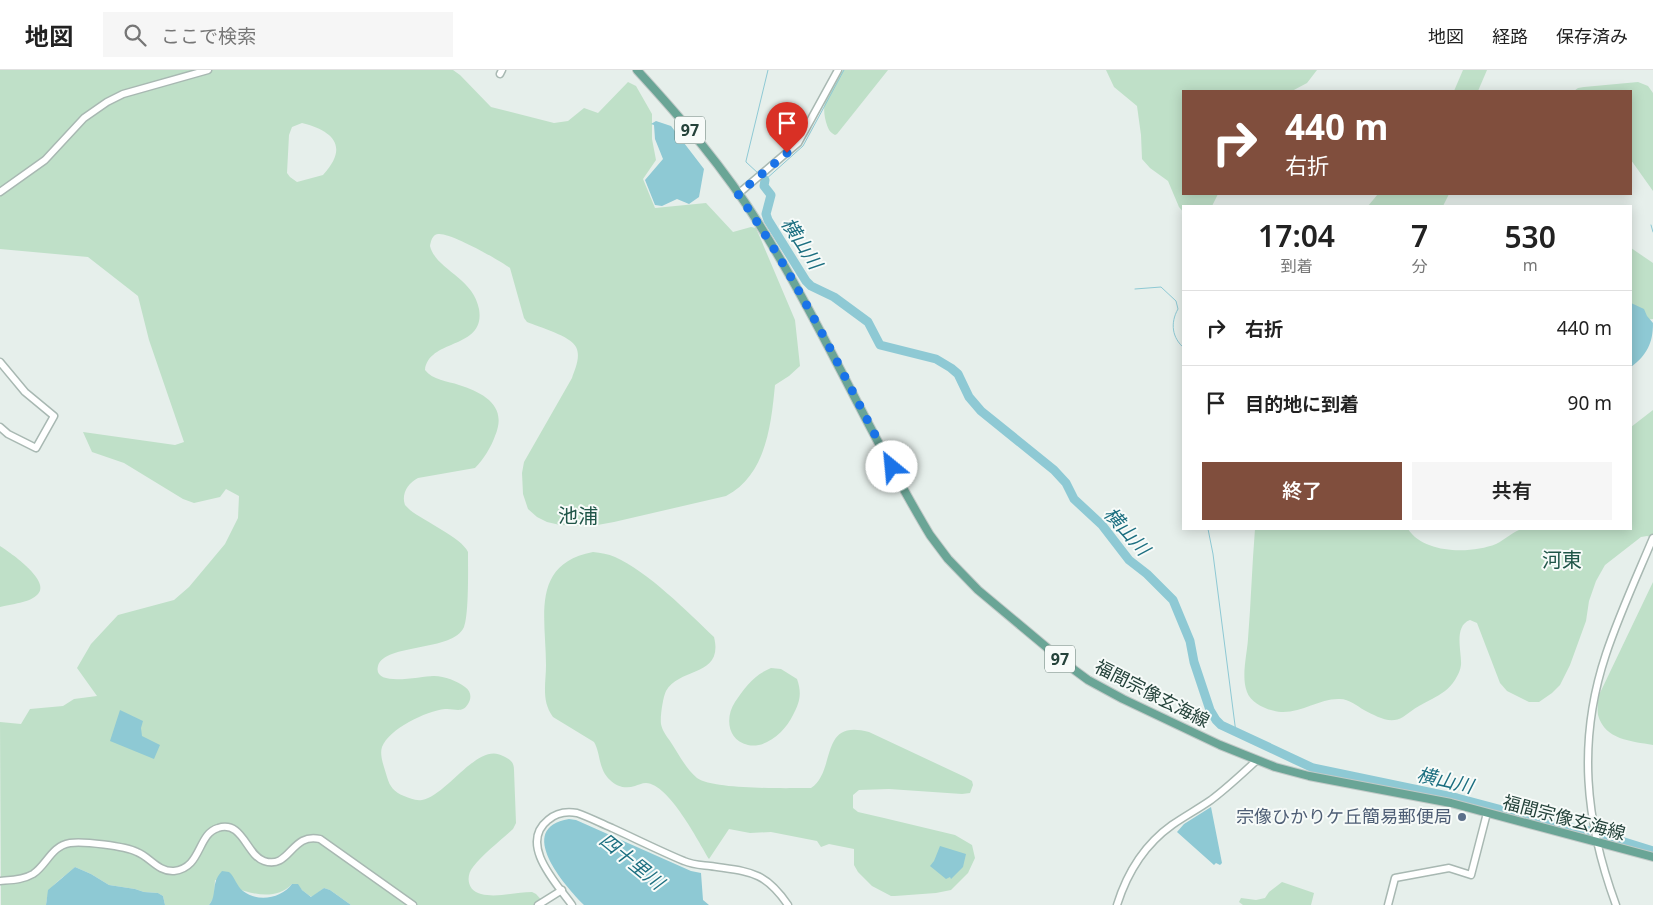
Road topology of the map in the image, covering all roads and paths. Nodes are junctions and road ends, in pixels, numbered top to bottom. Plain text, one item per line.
1 (208, 70) edge
2 (637, 70) edge
3 (838, 70) edge
4 (0, 192) edge
5 (738, 194) junction
6 (0, 362) edge
7 (0, 427) edge
8 (1653, 538) edge
9 (1257, 760) junction
10 (1486, 813) junction
11 (1596, 842) junction
12 (1653, 857) edge
13 (0, 880) edge
14 (562, 890) junction
15 (413, 905) edge
16 (538, 905) edge
17 (572, 905) edge
18 (788, 905) edge
19 (1117, 905) edge
20 (1388, 905) edge
21 (1616, 905) edge

1 - 4 street
2 - 5 main road, 福間宗像玄海線 / 97
3 - 5 street
5 - 9 main road, 福間宗像玄海線 / 97
6 - 7 street
8 - 11 street
9 - 10 main road, 福間宗像玄海線 / 97
9 - 19 street
10 - 11 main road, 福間宗像玄海線 / 97
10 - 20 street
11 - 12 main road, 福間宗像玄海線 / 97
11 - 21 street
13 - 15 street
14 - 16 street
14 - 17 street
14 - 18 street

